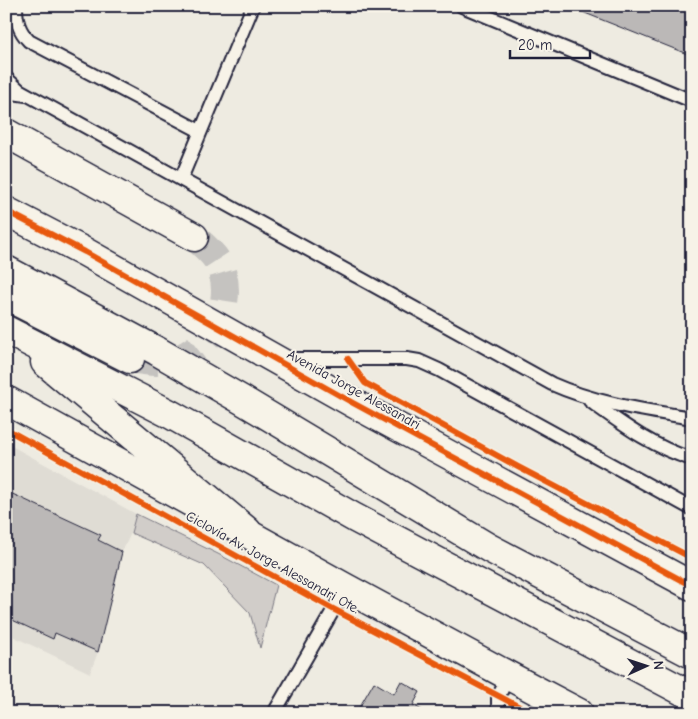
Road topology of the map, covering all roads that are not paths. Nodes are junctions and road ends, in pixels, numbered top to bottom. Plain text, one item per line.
1 (16, 6) edge
2 (253, 6) edge
3 (462, 6) edge
4 (6, 78) edge
5 (6, 92) edge
6 (31, 96) junction
7 (692, 101) edge
8 (200, 131) junction
9 (6, 133) edge
10 (181, 179) junction
11 (6, 211) edge
12 (194, 237) tunnel mouth
13 (6, 270) edge
14 (6, 296) edge
15 (8, 331) edge
16 (130, 359) tunnel mouth
17 (275, 360) junction
18 (584, 396) junction
19 (6, 400) edge
20 (692, 418) edge
21 (692, 459) edge
22 (692, 509) edge
23 (247, 532) junction
24 (692, 586) edge
25 (346, 588) junction
26 (692, 654) edge
27 (509, 676) junction
28 (685, 693) edge
29 (274, 713) edge
30 (498, 713) edge
31 (579, 713) edge

1 - 8 lane
2 - 8 lane
3 - 7 lane
4 - 6 lane
5 - 6 lane
6 - 10 lane
8 - 10 lane
9 - 12 main road
10 - 18 lane
11 - 17 main road, Avenida Jorge Alessandri
13 - 26 main road
14 - 16 main road
15 - 23 main road
15 - 28 main road
17 - 22 lane
17 - 24 main road, Avenida Jorge Alessandri
18 - 20 lane
18 - 21 lane
19 - 23 main road
23 - 25 main road
25 - 27 main road
25 - 29 lane
27 - 30 lane
27 - 31 main road

